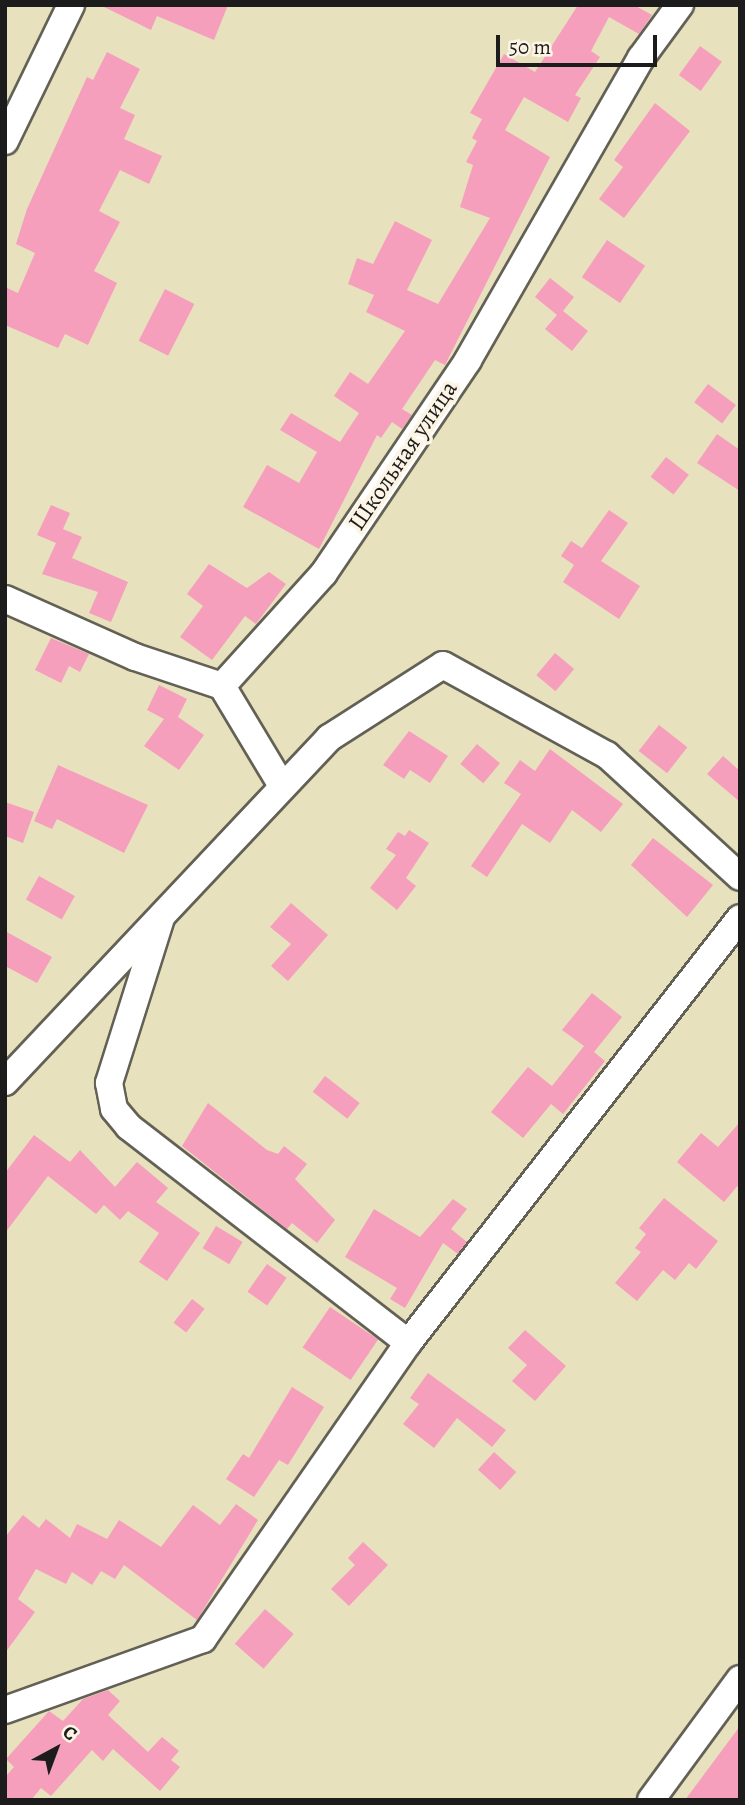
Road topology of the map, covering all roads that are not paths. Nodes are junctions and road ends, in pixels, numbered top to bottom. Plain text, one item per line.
1 (71, 5) edge
2 (678, 6) edge
3 (5, 141) edge
4 (5, 599) edge
5 (222, 686) junction
6 (281, 784) junction
7 (740, 877) edge
8 (164, 909) junction
9 (740, 918) edge
10 (5, 1083) edge
11 (408, 1343) junction
12 (740, 1679) edge
13 (5, 1710) edge
14 (651, 1800) edge

1 - 3 street
2 - 5 street, Школьная улица
4 - 5 street
5 - 6 street
6 - 7 street
6 - 8 street
8 - 10 street
8 - 11 street
9 - 11 street
11 - 13 street
12 - 14 street

